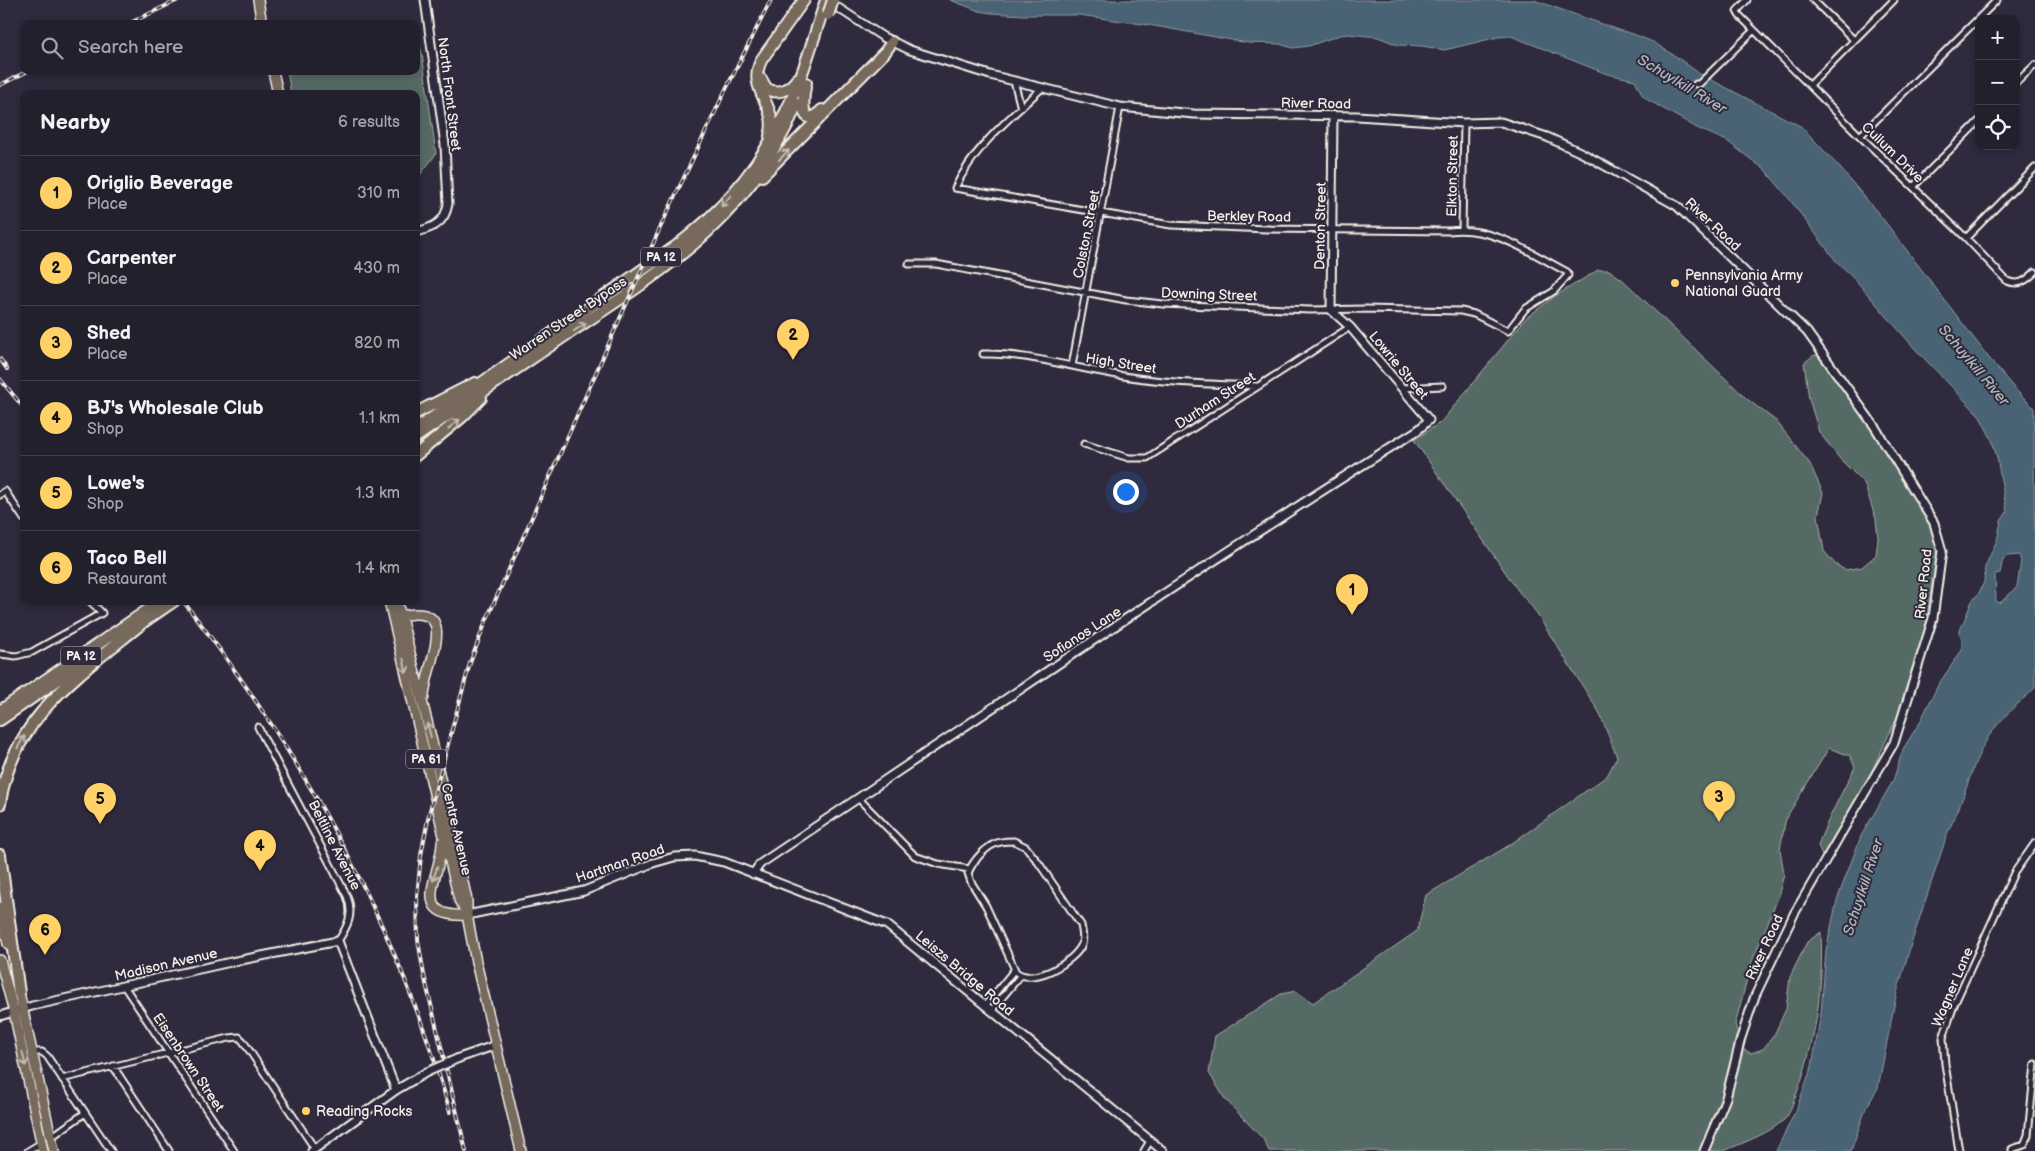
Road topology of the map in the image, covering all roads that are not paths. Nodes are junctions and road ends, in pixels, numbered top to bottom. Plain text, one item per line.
1 (258, 0) edge
2 (425, 0) edge
3 (804, 0) edge
4 (808, 0) edge
5 (826, 0) edge
6 (833, 0) edge
7 (1747, 0) edge
8 (1813, 0) edge
9 (1894, 0) edge
10 (1997, 0) edge
11 (825, 13) junction
12 (261, 20) edge
13 (1754, 30) junction
14 (1854, 40) junction
15 (892, 42) junction
16 (2035, 64) edge
17 (804, 67) junction
18 (275, 75) edge
19 (2020, 79) edge
20 (1014, 81) junction
21 (806, 83) junction
22 (1696, 84) dead end
23 (1810, 85) junction
24 (1041, 88) junction
25 (277, 90) edge
26 (1120, 107) junction
27 (1021, 108) junction
28 (1332, 116) junction
29 (1464, 123) junction
30 (1975, 125) edge
31 (1860, 136) junction
32 (765, 148) junction
33 (2035, 168) edge
34 (1913, 187) junction
35 (737, 202) junction
36 (1101, 214) junction
37 (1332, 229) junction
38 (1462, 229) junction
39 (420, 231) edge
40 (1966, 238) junction
41 (909, 264) dead end
42 (2035, 272) edge
43 (1086, 292) junction
44 (1331, 310) junction
45 (1350, 327) junction
46 (1508, 331) joint
47 (538, 349) junction
48 (983, 354) dead end
49 (1072, 366) junction
50 (499, 376) junction
51 (1257, 386) junction
52 (1443, 386) dead end
53 (1401, 388) junction
54 (420, 411) edge
55 (1429, 420) joint
56 (420, 426) edge
57 (420, 434) edge
58 (1084, 444) dead end
59 (420, 452) edge
60 (2, 493) edge
61 (20, 514) edge
62 (94, 605) edge
63 (155, 605) edge
64 (168, 605) edge
65 (391, 605) edge
66 (397, 605) edge
67 (397, 617) junction
68 (146, 620) junction
69 (0, 654) edge
70 (424, 707) junction
71 (0, 711) edge
72 (0, 720) edge
73 (258, 727) dead end
74 (858, 798) junction
75 (0, 804) edge
76 (442, 827) junction
77 (2035, 843) edge
78 (0, 855) edge
79 (724, 862) joint
80 (969, 869) junction
81 (753, 874) junction
82 (0, 907) edge
83 (467, 915) junction
84 (338, 941) junction
85 (0, 960) edge
86 (1014, 970) junction
87 (1020, 976) junction
88 (124, 986) junction
89 (19, 993) junction
90 (985, 1006) junction
91 (18, 1010) junction
92 (991, 1011) junction
93 (0, 1016) edge
94 (496, 1045) junction
95 (32, 1052) junction
96 (170, 1053) junction
97 (2035, 1064) edge
98 (113, 1066) junction
99 (62, 1079) junction
100 (396, 1090) junction
101 (85, 1113) junction
102 (51, 1137) junction
103 (1150, 1141) junction
104 (42, 1147) edge
105 (314, 1150) edge
106 (28, 1151) edge
107 (54, 1151) edge
108 (110, 1151) edge
109 (169, 1151) edge
110 (234, 1151) edge
111 (521, 1151) edge
112 (1144, 1151) edge
113 (1162, 1151) edge
114 (1704, 1151) edge
115 (1960, 1151) edge
116 (2012, 1151) edge

1 - 12 main road
2 - 39 street, North Front Street
3 - 32 highway
4 - 17 highway
5 - 11 highway, Warren Street Bypass / PA 12
5 - 15 street, River Road
6 - 11 highway, Warren Street Bypass / PA 12, bridge
7 - 13 street, Cullum Drive
8 - 14 street
9 - 14 street
10 - 31 street
11 - 17 highway, Warren Street Bypass / PA 12
11 - 21 highway, Warren Street Bypass / PA 12
13 - 22 street
13 - 23 street, Cullum Drive
14 - 23 street
15 - 20 street, River Road
15 - 21 highway
35 -> 15 highway
16 - 19 street
17 - 32 highway, Warren Street Bypass / PA 12
18 - 25 main road
20 - 24 street, River Road
20 - 27 street
21 - 35 highway, Warren Street Bypass / PA 12
23 - 31 street, Cullum Drive
24 - 26 street, River Road
24 - 27 street
26 - 28 street, River Road
26 - 36 street, Colston Street
27 - 36 street, Berkley Road
28 - 29 street, River Road
28 - 37 street, Denton Street
29 - 38 street, Elkton Street
29 - 114 street, River Road
30 - 34 street
31 - 34 street, Cullum Drive
32 -> 47 highway, Warren Street Bypass / PA 12
33 - 40 street
34 - 40 street, Cullum Drive
47 -> 35 highway, Warren Street Bypass / PA 12
36 - 37 street, Berkley Road
36 - 43 street, Colston Street
37 - 38 street, Berkley Road
37 - 44 street, Denton Street
38 - 46 street, Berkley Road
40 - 42 street, Cullum Drive
41 - 43 street, Downing Street
43 - 44 street, Downing Street
43 - 49 street, Colston Street
44 - 45 street
44 - 46 street, Downing Street
45 - 51 street, Durham Street
45 - 53 street, Lowrie Street
47 - 50 highway, Warren Street Bypass / PA 12
48 - 49 street, High Street
49 - 51 street, High Street
50 - 54 highway
50 - 56 highway, Warren Street Bypass / PA 12
50 - 57 highway, Warren Street Bypass / PA 12
59 -> 50 highway
51 - 58 street, Durham Street
52 - 53 street
53 - 55 street, Lowrie Street
55 - 74 street, Sofianos Lane
60 - 61 street
62 - 69 street
63 - 71 highway, PA 12
64 - 68 highway, PA 12
65 - 67 main road, Centre Avenue / PA 61
66 - 67 main road, Centre Avenue / PA 61
67 - 70 main road, Centre Avenue / PA 61
67 - 70 main road
67 -> 76 main road, Centre Avenue / PA 61
68 - 72 highway, PA 12
75 -> 68 highway
83 -> 70 main road, Centre Avenue / PA 61
73 - 84 street, Beltline Avenue
74 - 80 street
74 - 81 street, Sofianos Lane
76 - 83 main road, Centre Avenue / PA 61
76 -> 83 main road
77 - 115 street, Wagner Lane
78 - 89 highway
79 - 81 street, Leiszs Bridge Road
79 - 83 street, Hartman Road
80 - 86 street
80 - 87 street
81 - 90 street, Leiszs Bridge Road
82 - 89 main road
83 - 94 main road, Centre Avenue / PA 61
84 - 88 street, Madison Avenue
84 - 100 street
85 - 91 main road
86 - 87 street
86 - 90 street
87 - 92 street
88 - 91 street, Madison Avenue
88 - 96 street, Eisenbrown Street
89 - 91 main road
90 - 92 street, Leiszs Bridge Road
91 - 93 street, Madison Avenue
91 - 95 main road
91 -> 104 main road
92 - 103 street, Leiszs Bridge Road
94 - 100 street, bridge
94 - 111 main road, Centre Avenue / PA 61
95 - 99 street
95 - 102 main road
96 - 98 street
96 - 105 street
96 - 110 street, Eisenbrown Street
97 - 116 street
98 - 99 street
98 - 109 street
99 - 101 street
100 - 105 street
101 - 102 street
101 - 108 street
102 - 104 street
102 - 107 main road
103 - 112 street
103 - 113 street, Leiszs Bridge Road
104 - 106 street

